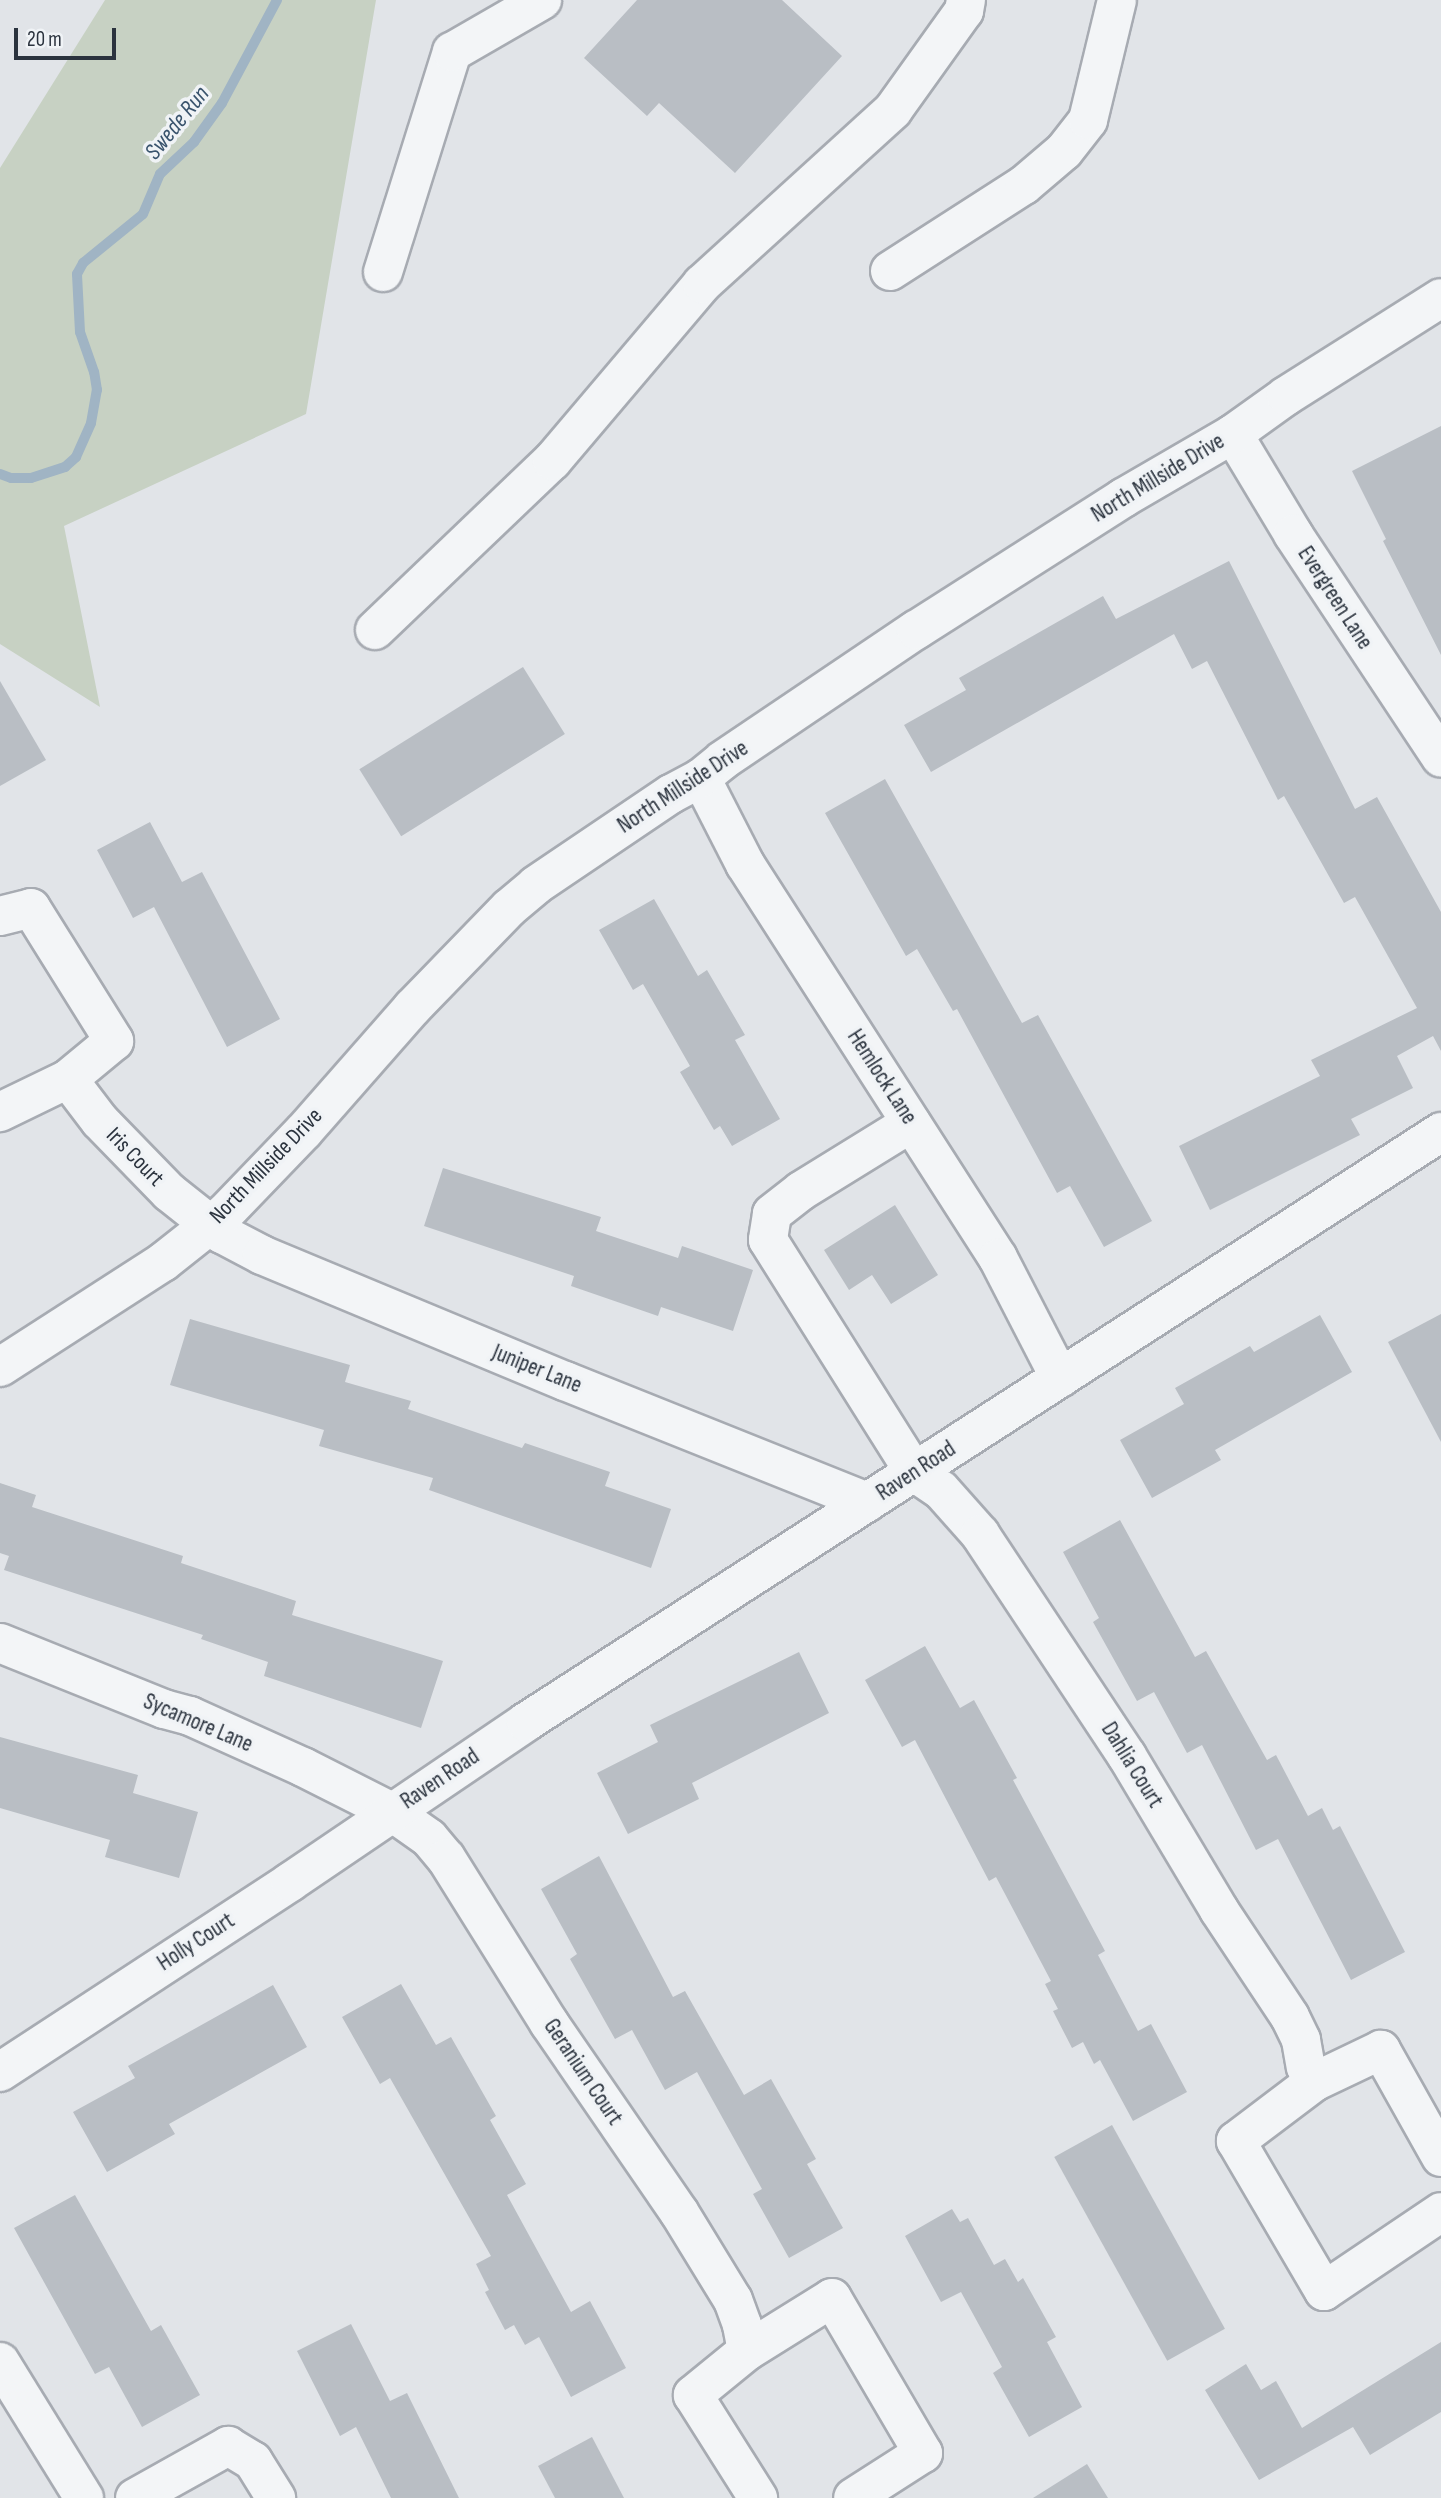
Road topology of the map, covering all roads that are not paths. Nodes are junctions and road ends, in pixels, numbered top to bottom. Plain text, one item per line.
1 (542, 0) edge
2 (966, 0) edge
3 (1117, 0) edge
4 (890, 271) dead end
5 (383, 272) dead end
6 (1441, 298) edge
7 (1233, 434) junction
8 (375, 630) dead end
9 (1441, 758) edge
10 (701, 778) junction
11 (0, 916) edge
12 (68, 1079) junction
13 (0, 1112) edge
14 (911, 1123) junction
15 (1441, 1132) edge
16 (211, 1225) junction
17 (0, 1367) edge
18 (1060, 1378) junction
19 (914, 1472) junction
20 (868, 1502) junction
21 (0, 1643) edge
22 (392, 1812) junction
23 (0, 2072) edge
24 (1314, 2082) junction
25 (1441, 2157) edge
26 (1441, 2212) edge
27 (747, 2351) junction
28 (0, 2362) edge
29 (85, 2498) edge
30 (135, 2498) edge
31 (275, 2498) edge
32 (758, 2498) edge
33 (853, 2498) edge

1 - 5 street
2 - 8 street
3 - 4 street
6 - 7 street, North Millside Drive
7 - 9 street, Evergreen Lane
7 - 10 street, North Millside Drive
10 - 14 street, Hemlock Lane
10 - 16 street, North Millside Drive
11 - 12 street
12 - 13 street
12 - 16 street, Iris Court
14 - 18 street, Hemlock Lane
14 - 19 street
15 - 18 street, Raven Road
16 - 17 street, North Millside Drive
16 - 20 street, Juniper Lane
18 - 19 street, Raven Road
19 - 20 street, Raven Road
19 - 24 street, Dahlia Court
20 - 22 street, Raven Road
21 - 22 street, Sycamore Lane
22 - 23 street, Holly Court
22 - 27 street, Geranium Court
24 - 25 street
24 - 26 street
27 - 32 street
27 - 33 street
28 - 29 street
30 - 31 street

